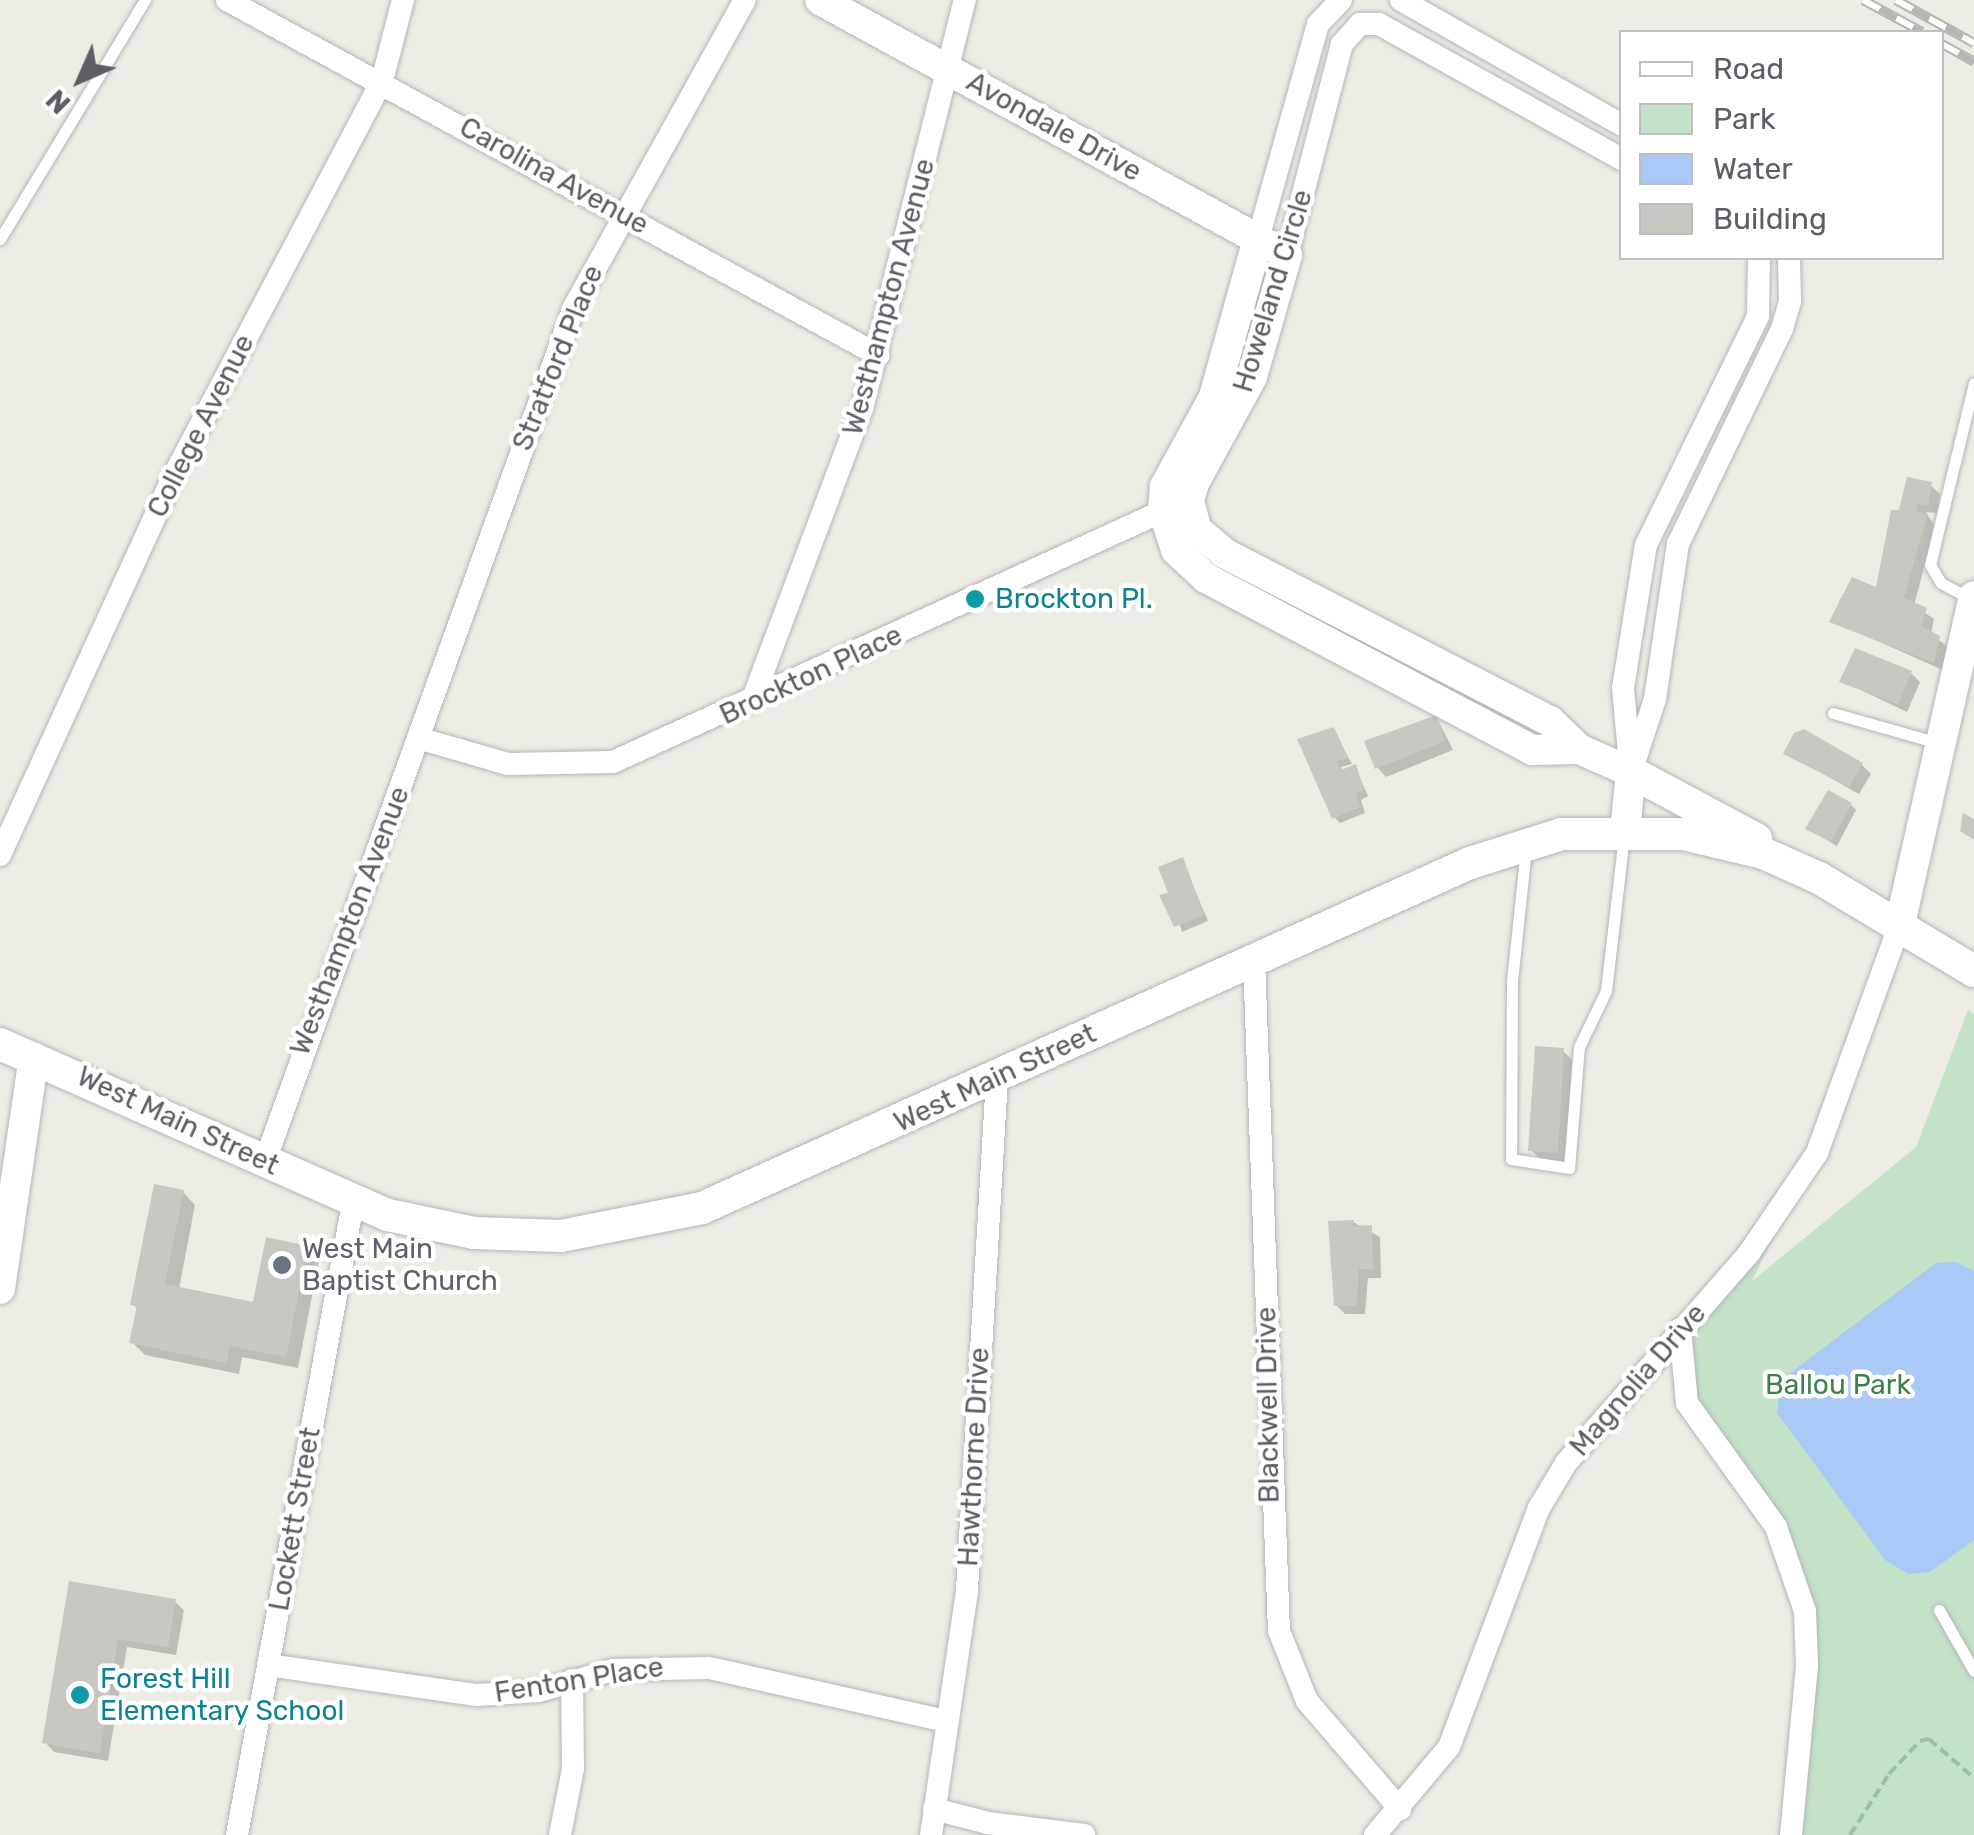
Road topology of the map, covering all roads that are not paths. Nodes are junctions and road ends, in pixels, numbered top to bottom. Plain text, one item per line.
1 (145, 0) edge
2 (228, 0) edge
3 (402, 0) edge
4 (744, 0) edge
5 (820, 0) edge
6 (965, 0) edge
7 (1341, 0) edge
8 (1401, 0) edge
9 (1445, 25) junction
10 (1430, 52) junction
11 (948, 70) junction
12 (382, 81) junction
13 (1298, 83) junction
14 (1328, 97) junction
15 (1619, 123) edge
16 (1619, 157) edge
17 (622, 213) junction
18 (0, 239) edge
19 (1258, 239) junction
20 (1287, 255) junction
21 (1759, 260) edge
22 (1788, 260) edge
23 (1750, 332) junction
24 (1775, 345) junction
25 (878, 355) junction
26 (1974, 382) edge
27 (1692, 444) junction
28 (1719, 457) junction
29 (1176, 505) junction
30 (1642, 562) junction
31 (480, 569) joint
32 (1672, 572) junction
33 (1974, 598) edge
34 (1386, 637) junction
35 (1969, 645) edge
36 (1372, 666) junction
37 (752, 701) junction
38 (1834, 713) dead end
39 (418, 738) junction
40 (1942, 744) junction
41 (1579, 749) junction
42 (1631, 772) junction
43 (1625, 830) junction
44 (1528, 841) junction
45 (0, 856) edge
46 (1819, 878) junction
47 (1900, 924) junction
48 (1254, 960) junction
49 (1974, 970) edge
50 (0, 1044) edge
51 (34, 1058) junction
52 (997, 1077) junction
53 (265, 1161) junction
54 (353, 1202) junction
55 (0, 1289) edge
56 (1680, 1329) junction
57 (1939, 1610) dead end
58 (268, 1665) junction
59 (1974, 1671) edge
60 (572, 1680) junction
61 (946, 1721) junction
62 (934, 1808) junction
63 (1400, 1809) junction
64 (236, 1835) edge
65 (560, 1835) edge
66 (931, 1835) edge
67 (1084, 1835) edge
68 (1375, 1835) edge
69 (1791, 1835) edge

1 - 18 lane
2 - 12 street, Carolina Avenue
3 - 12 street, College Avenue
4 - 17 street, Stratford Place
5 - 11 street, Avondale Drive
6 - 11 street, Westhampton Avenue
7 - 13 street, Howeland Circle
8 - 9 street
9 - 10 street
9 - 15 street
10 - 14 street, Howeland Circle
10 - 16 street, Howeland Circle
11 - 19 street, Avondale Drive
11 - 25 street, Westhampton Avenue
12 - 17 street, Carolina Avenue
12 - 45 street, College Avenue
13 - 14 street
13 - 19 street, Howeland Circle
14 - 20 street, Howeland Circle
17 - 25 street, Carolina Avenue
17 - 31 street, Stratford Place
19 - 20 street, Avondale Drive
19 - 29 street, Howeland Circle
20 - 29 street, Howeland Circle
21 - 23 street
22 - 24 street
23 - 24 street
23 - 27 street
24 - 28 street
25 - 37 street, Westhampton Avenue
26 - 33 lane
27 - 28 street
27 - 30 street
28 - 32 street
29 - 34 street
29 - 36 street
29 - 37 street, Brockton Place
30 - 32 street
30 - 42 street
31 - 39 street, Westhampton Avenue
32 - 42 street
33 - 35 street
34 - 36 street
34 - 41 street
35 - 40 street
36 - 41 street
37 - 39 street, Brockton Place
38 - 40 lane
39 - 53 street, Westhampton Avenue
40 - 47 street
41 - 42 street
42 - 43 street
42 - 46 main road
43 - 44 main road, West Main Street
43 - 44 lane
43 - 46 main road, West Main Street
44 - 48 main road, West Main Street
46 - 47 main road, West Main Street
47 - 49 main road, West Main Street
47 - 56 street, Magnolia Drive
48 - 52 main road, West Main Street
48 - 63 street, Blackwell Drive
50 - 51 main road, West Main Street
51 - 53 main road, West Main Street
51 - 55 street
52 - 54 main road, West Main Street
52 - 61 street, Hawthorne Drive
53 - 54 main road, West Main Street
54 - 58 street, Lockett Street
56 - 63 street, Magnolia Drive
56 - 69 street
57 - 59 lane
58 - 60 street, Fenton Place
58 - 64 street, Lockett Street
60 - 61 street, Fenton Place
60 - 65 street
61 - 62 street, Hawthorne Drive
62 - 66 street, Hawthorne Drive
62 - 67 street
63 - 68 street, Magnolia Drive

